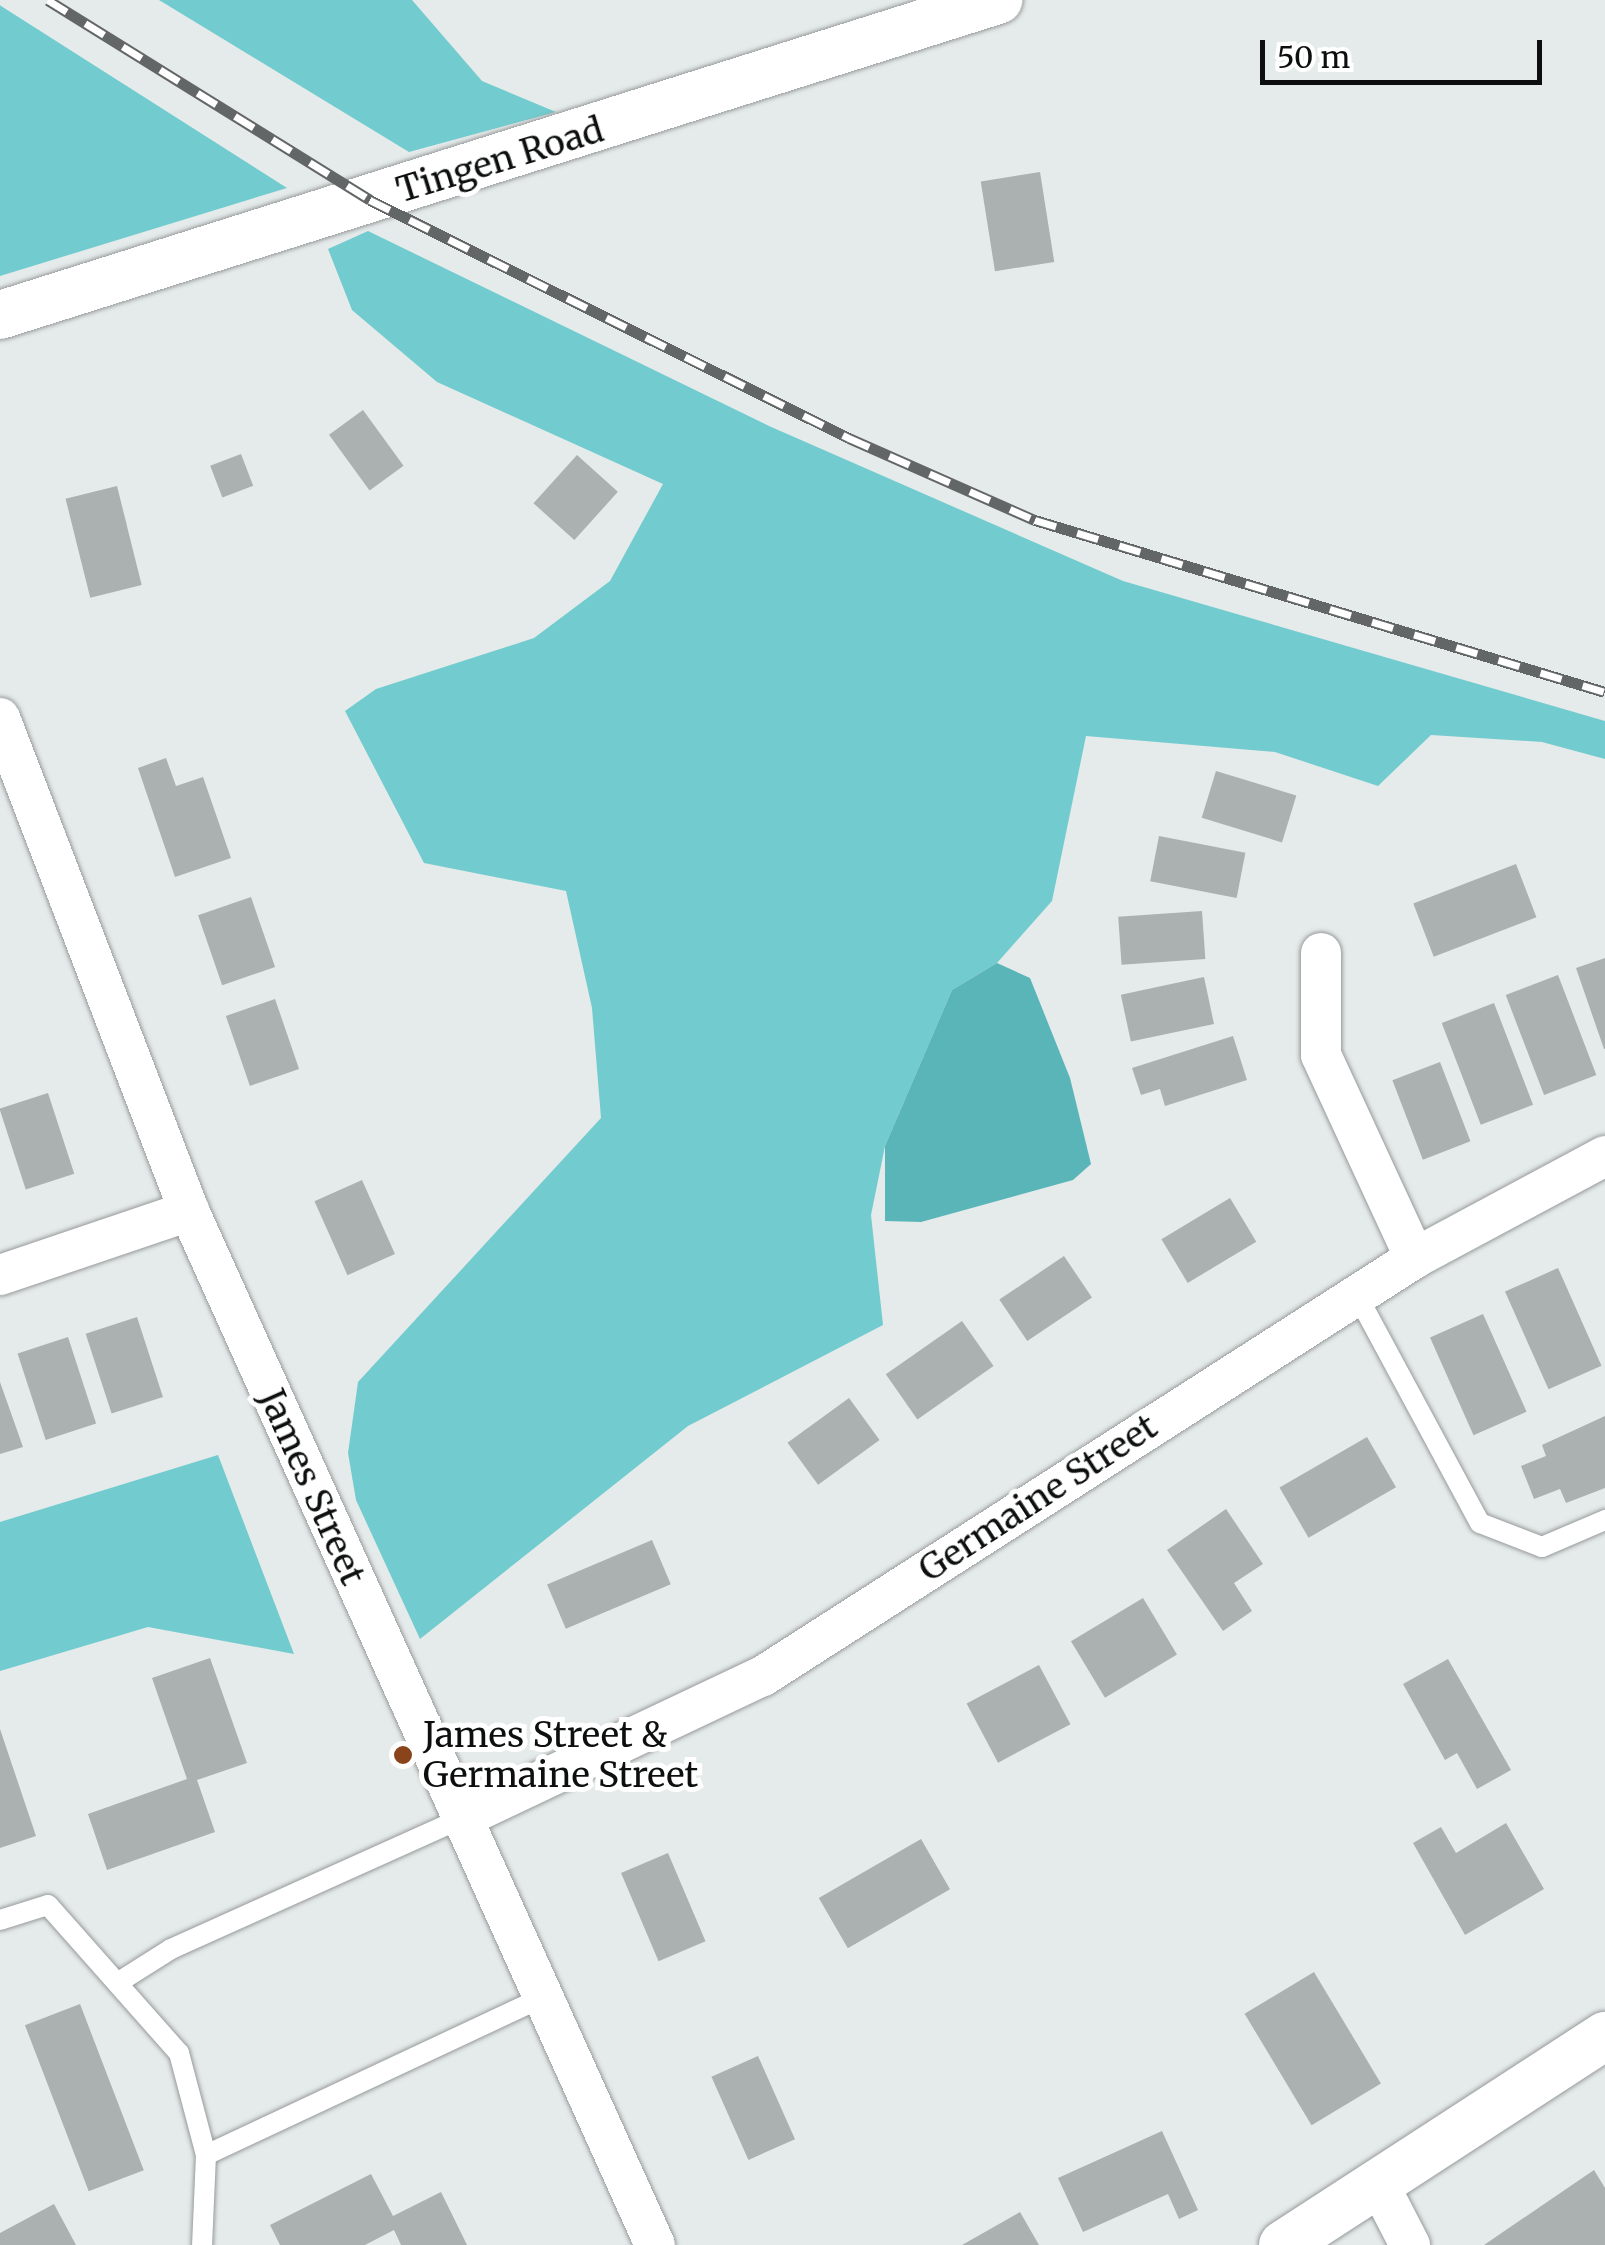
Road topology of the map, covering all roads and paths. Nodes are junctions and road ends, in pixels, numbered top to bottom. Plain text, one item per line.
1 (998, 0) edge
2 (0, 315) edge
3 (0, 718) edge
4 (1321, 953) dead end
5 (1605, 1156) edge
6 (189, 1212) junction
7 (1415, 1258) junction
8 (0, 1276) edge
9 (1357, 1294) junction
10 (1605, 1520) edge
11 (460, 1820) junction
12 (0, 1920) edge
13 (122, 1980) junction
14 (541, 1998) junction
15 (1605, 2036) edge
16 (206, 2155) junction
17 (1378, 2183) junction
18 (202, 2245) edge
19 (654, 2245) edge
20 (1282, 2245) edge
21 (1410, 2245) edge

1 - 2 street, Tingen Road
3 - 6 street, James Street
4 - 7 street
5 - 7 street, Germaine Street
6 - 8 street
6 - 11 street, James Street
7 - 9 street, Germaine Street
9 - 10 lane
9 - 11 street, Germaine Street
11 - 13 lane
11 - 14 street, James Street
12 - 13 lane
13 - 16 lane
14 - 16 lane
14 - 19 street, James Street
15 - 17 street
16 - 18 lane
17 - 20 street
17 - 21 street

